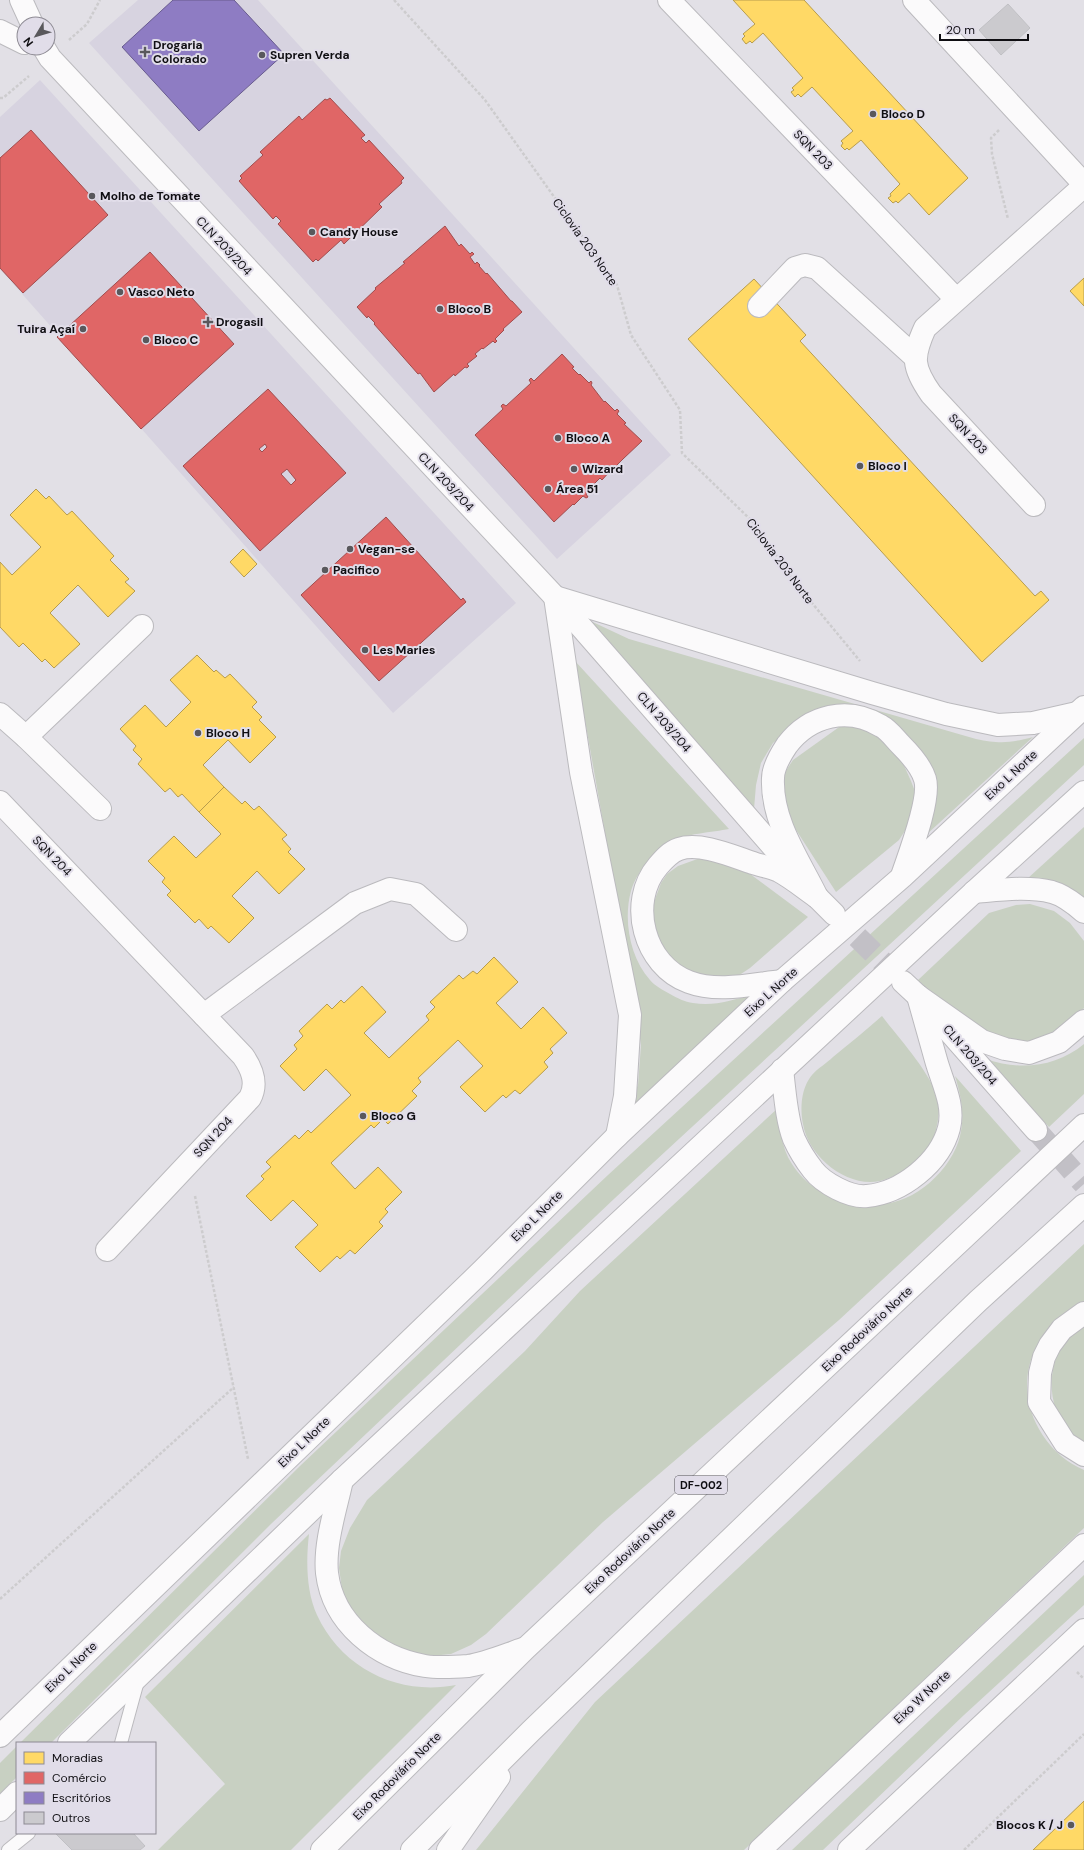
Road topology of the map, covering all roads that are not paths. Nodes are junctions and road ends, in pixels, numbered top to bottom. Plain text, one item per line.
1 (21, 0) edge
2 (669, 0) edge
3 (920, 2) edge
4 (28, 16) edge
5 (0, 31) edge
6 (16, 39) edge
7 (46, 56) edge
8 (1084, 185) edge
9 (956, 299) junction
10 (759, 306) dead end
11 (915, 357) junction
12 (1034, 506) dead end
13 (555, 597) junction
14 (142, 626) dead end
15 (1081, 710) edge
16 (0, 714) edge
17 (26, 737) junction
18 (1084, 792) edge
19 (0, 802) edge
20 (100, 809) dead end
21 (902, 877) junction
22 (974, 892) junction
23 (817, 897) junction
24 (1084, 912) edge
25 (834, 914) tunnel mouth
26 (456, 930) dead end
27 (782, 981) junction
28 (910, 989) junction
29 (204, 1015) junction
30 (1084, 1021) edge
31 (782, 1070) junction
32 (1084, 1126) edge
33 (1036, 1130) tunnel mouth
34 (617, 1136) junction
35 (1084, 1205) edge
36 (106, 1250) dead end
37 (1084, 1313) edge
38 (1084, 1455) edge
39 (342, 1480) junction
40 (1084, 1545) edge
41 (1084, 1630) edge
42 (526, 1648) junction
43 (1084, 1650) edge
44 (1059, 1654) junction
45 (140, 1675) junction
46 (531, 1731) junction
47 (0, 1736) edge
48 (70, 1742) edge
49 (121, 1742) edge
50 (16, 1794) edge
51 (0, 1810) edge
52 (28, 1834) edge
53 (8, 1850) edge
54 (322, 1850) edge
55 (412, 1850) edge
56 (448, 1850) edge
57 (760, 1850) edge
58 (849, 1850) edge

1 - 4 main road
2 - 9 main road, SQN 203
3 - 8 main road
5 - 6 main road
7 - 13 main road, CLN 203/204
8 - 9 main road
9 - 11 main road
10 - 11 main road
11 - 12 main road, SQN 203
13 - 15 main road
13 - 23 main road, CLN 203/204
13 - 34 main road
14 - 17 main road
15 - 21 main road, Eixo L Norte
16 - 17 main road
17 - 20 main road
18 - 22 main road
19 - 29 main road, SQN 204
21 - 23 main road
21 - 27 main road, Eixo L Norte
22 - 24 main road
22 - 31 main road
23 - 25 main road, CLN 203/204
23 - 27 main road
26 - 29 main road
27 - 34 main road, Eixo L Norte
28 - 30 main road
28 - 31 main road
28 - 33 main road, CLN 203/204
29 - 36 main road, SQN 204
31 - 39 main road
32 - 42 main road, Eixo Rodoviário Norte / DF-002
34 - 47 main road, Eixo L Norte
35 - 46 main road
37 - 38 main road
39 - 42 main road
39 - 45 main road
40 - 57 main road, Eixo W Norte
41 - 44 main road
42 - 54 main road, Eixo Rodoviário Norte / DF-002
43 - 44 main road
44 - 58 main road
45 - 48 main road
45 - 49 lane
46 - 55 main road
46 - 56 main road
50 - 51 main road
52 - 53 lane

